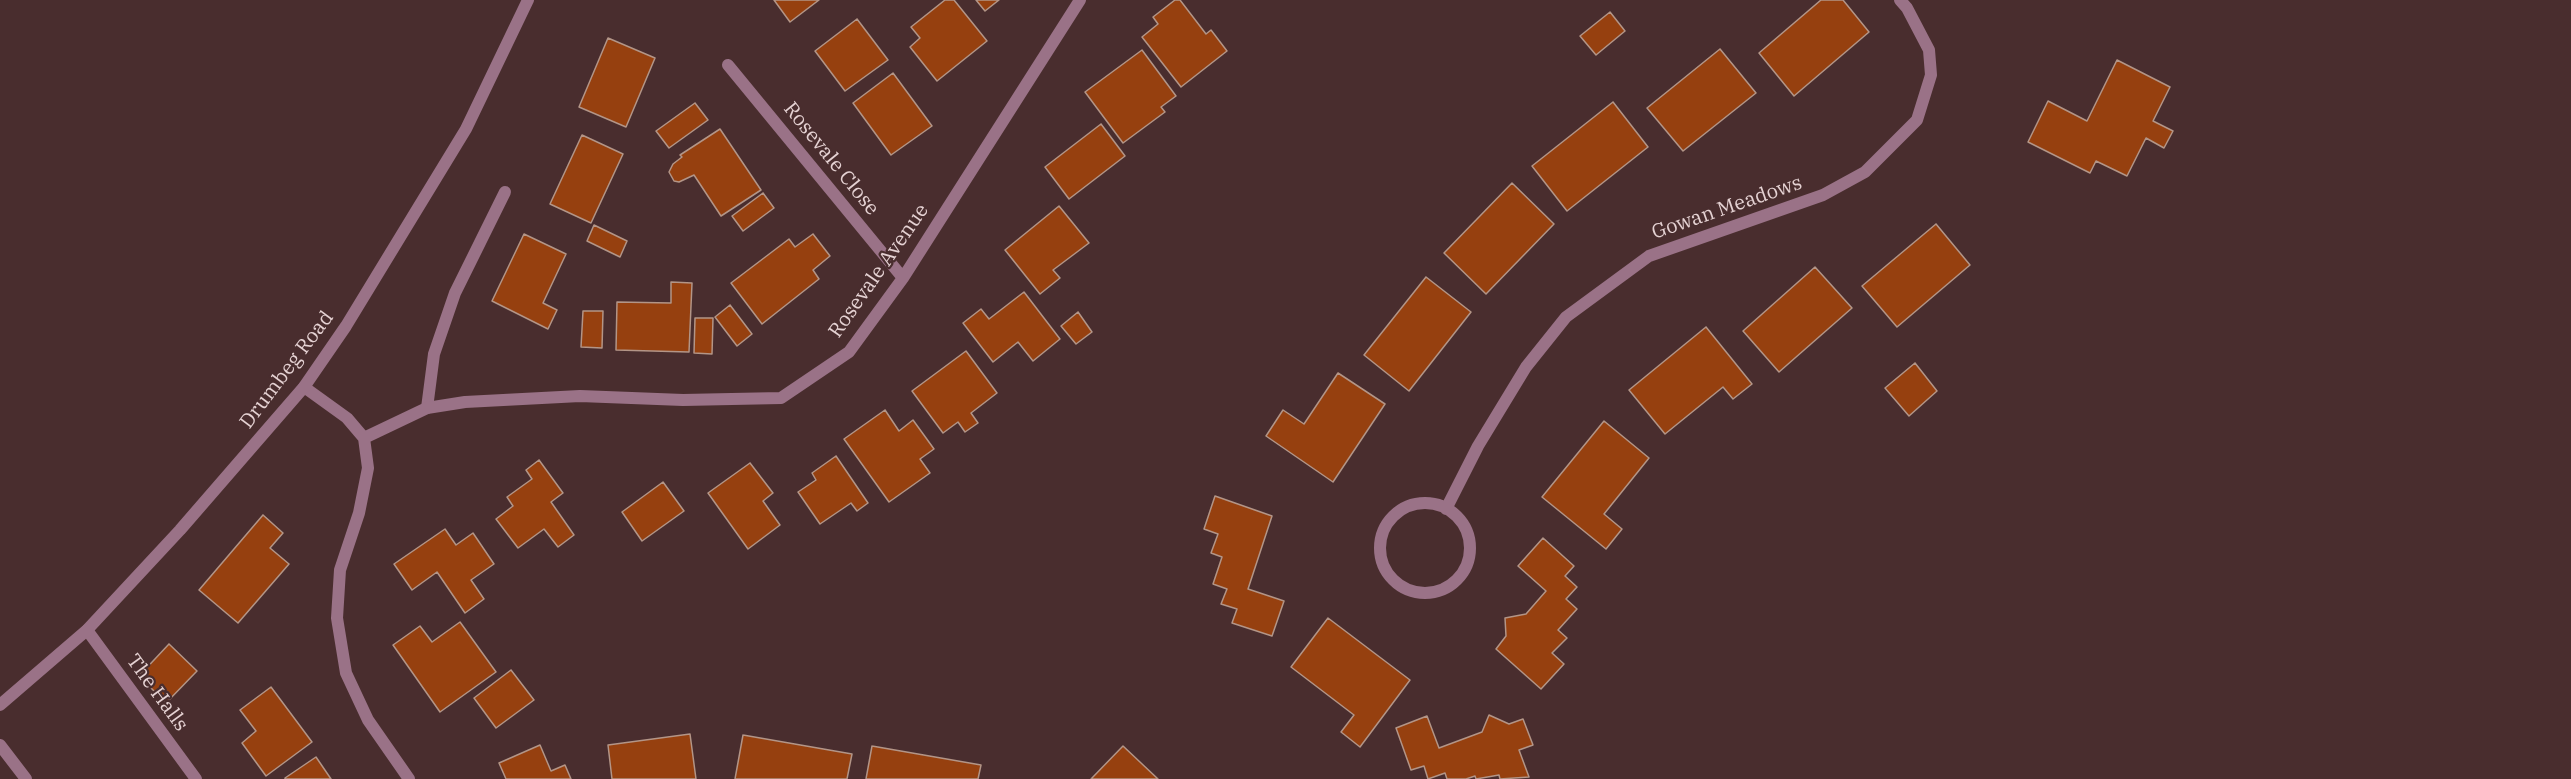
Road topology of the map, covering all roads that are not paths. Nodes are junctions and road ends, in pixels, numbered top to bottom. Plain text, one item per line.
1 (528, 0) edge
2 (1080, 0) edge
3 (1900, 0) edge
4 (728, 65) dead end
5 (505, 192) dead end
6 (903, 278) junction
7 (304, 387) junction
8 (427, 408) junction
9 (364, 438) junction
10 (1446, 508) junction
11 (87, 630) junction
12 (0, 705) edge
13 (0, 745) edge
14 (26, 779) edge
15 (196, 779) edge
16 (410, 779) edge

1 - 7 street, Drumbeg Road
2 - 6 street, Rosevale Avenue
3 - 10 street, Gowan Meadows
4 - 6 street, Rosevale Close
5 - 8 street
6 - 8 street, Rosevale Avenue
7 - 9 street
7 - 11 street, Drumbeg Road
8 - 9 street, Rosevale Avenue
9 - 16 street
10 - 10 street
11 - 12 street, Drumbeg Road
11 - 15 street, The Halls
13 - 14 street

